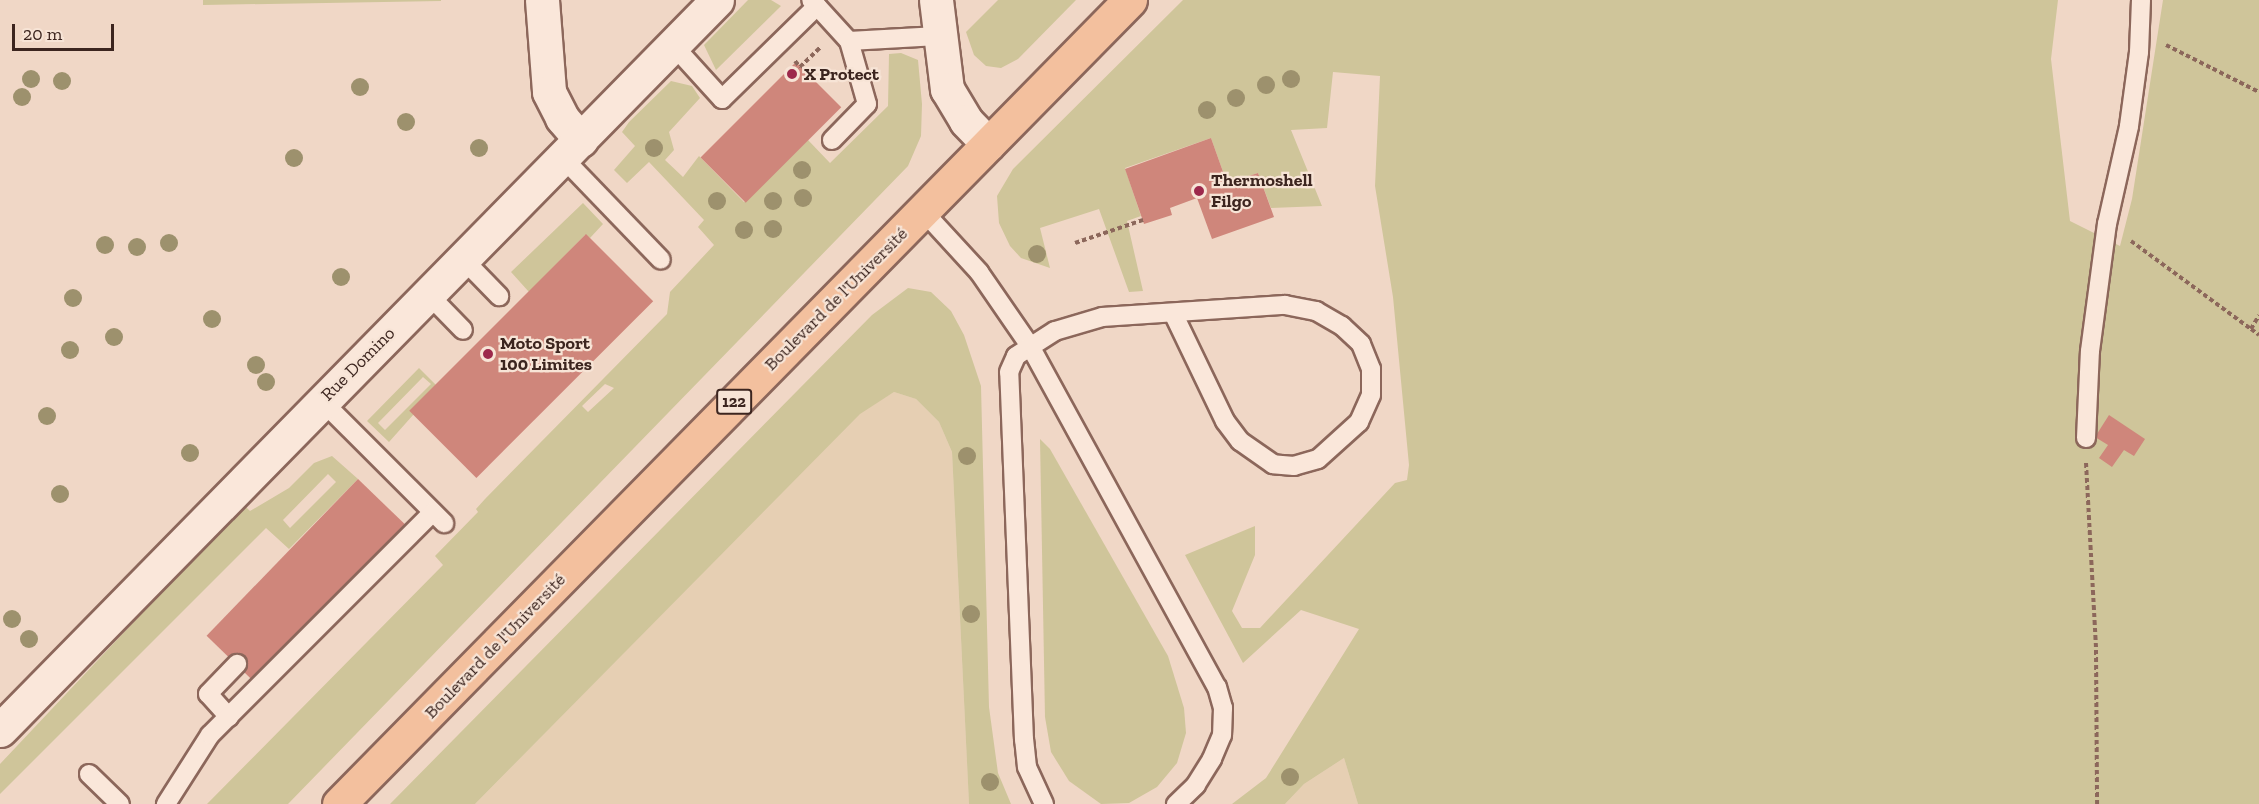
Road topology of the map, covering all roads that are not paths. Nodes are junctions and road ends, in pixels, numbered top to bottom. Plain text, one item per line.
1 (542, 0) edge
2 (717, 0) edge
3 (936, 0) edge
4 (1130, 0) edge
5 (2141, 0) edge
6 (814, 3) edge
7 (938, 36) junction
8 (849, 41) junction
9 (673, 45) junction
10 (832, 141) dead end
11 (988, 144) junction
12 (572, 149) junction
13 (923, 211) junction
14 (463, 259) junction
15 (661, 260) dead end
16 (428, 294) junction
17 (500, 296) dead end
18 (1174, 315) junction
19 (463, 330) dead end
20 (1030, 346) junction
21 (322, 401) junction
22 (2086, 438) road end
23 (237, 664) dead end
24 (229, 717) junction
25 (0, 730) edge
26 (89, 774) dead end
27 (120, 804) edge
28 (166, 804) edge
29 (339, 804) edge
30 (1044, 804) edge
31 (1176, 804) edge

1 - 12 street
2 - 9 street, Rue Domino
3 - 7 street
4 - 11 main road, Boulevard de l'Université / 122
5 - 22 lane
6 - 8 lane
6 - 9 lane
7 - 8 lane
7 - 11 street
8 - 10 lane
9 - 12 street, Rue Domino
11 - 13 main road, Boulevard de l'Université / 122
12 - 14 street, Rue Domino
12 - 15 lane
13 - 20 lane
13 - 29 main road, Boulevard de l'Université / 122
14 - 16 street, Rue Domino
14 - 17 lane
16 - 19 lane
16 - 21 street, Rue Domino
18 - 18 lane
18 - 20 lane
20 - 30 lane
20 - 31 lane
21 - 24 lane
21 - 25 street, Rue Domino
23 - 24 lane
24 - 28 lane
26 - 27 lane

